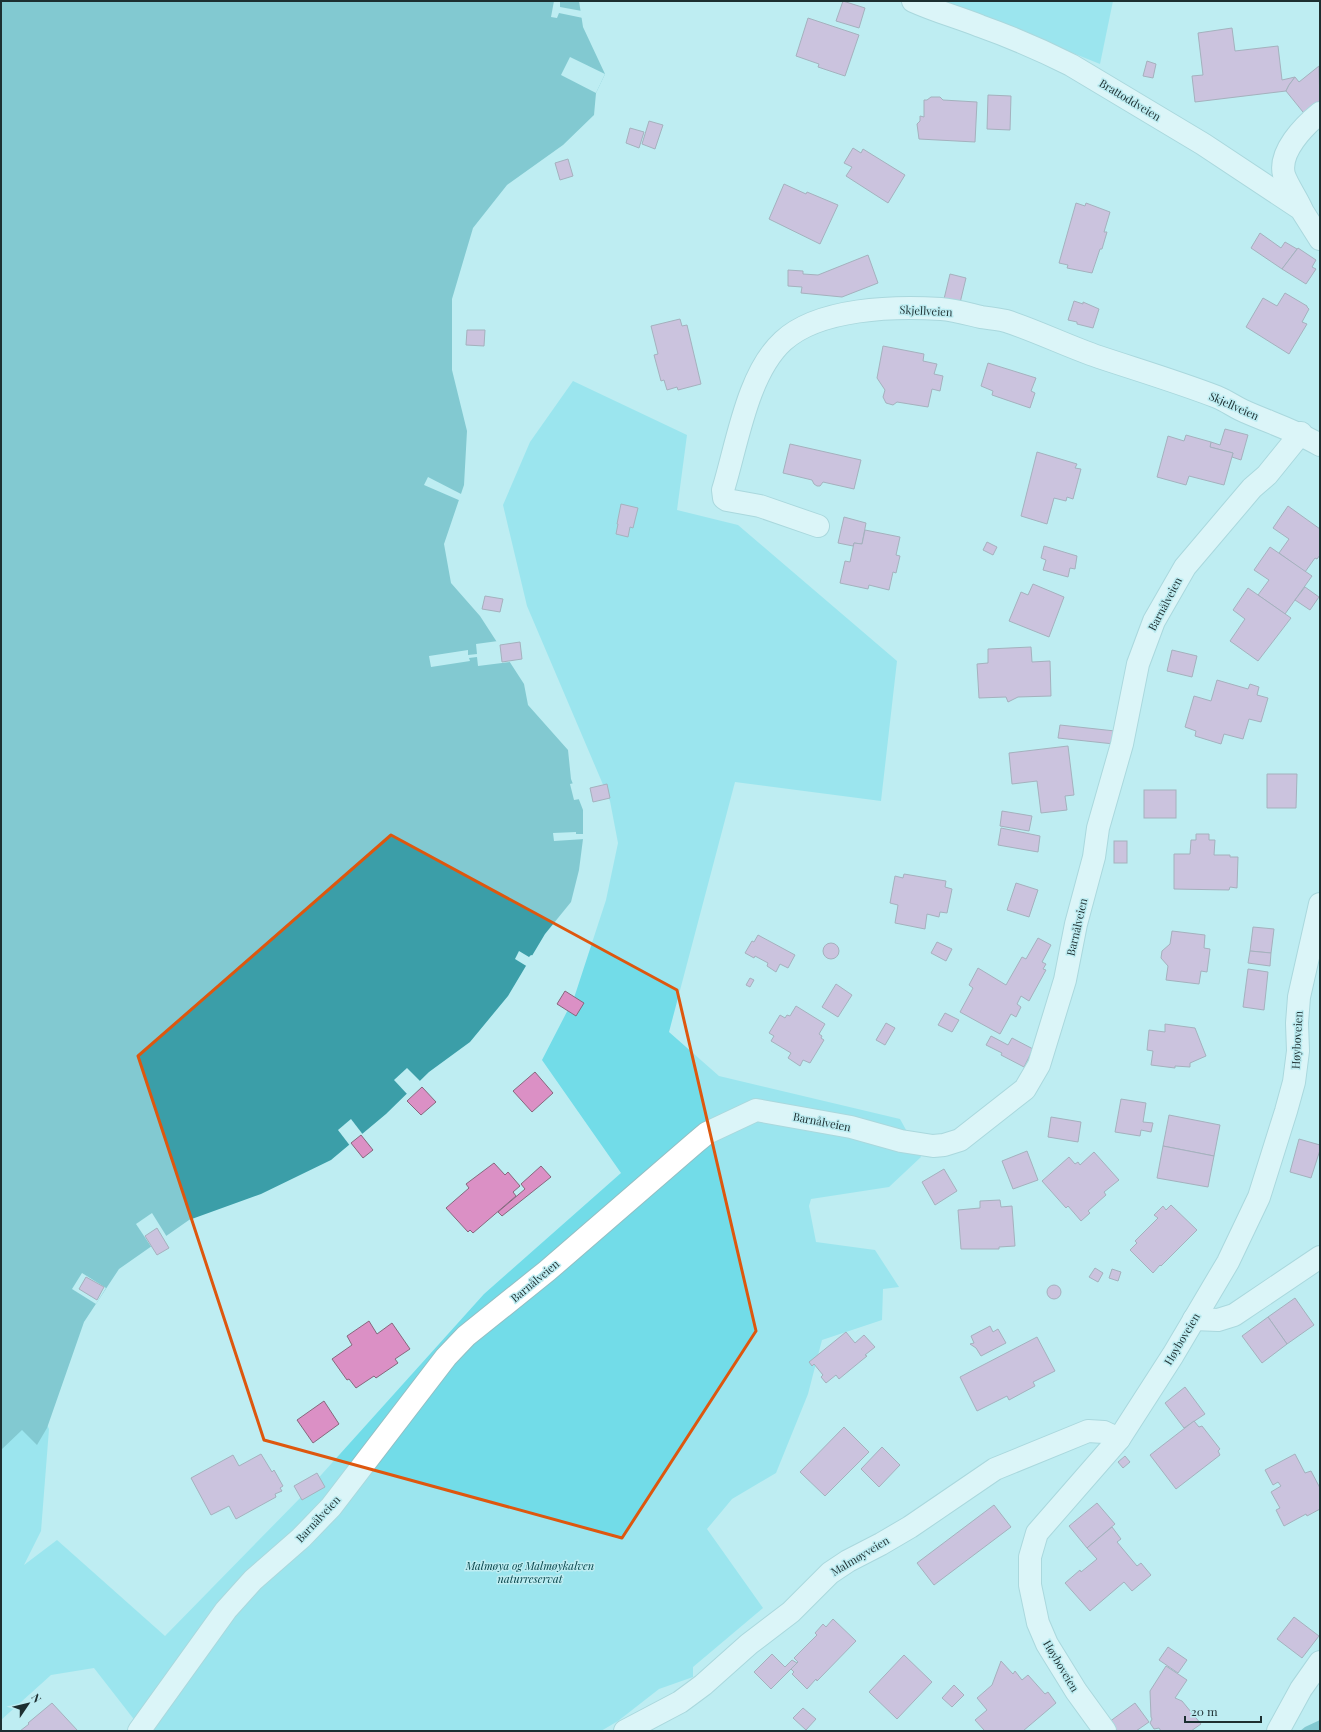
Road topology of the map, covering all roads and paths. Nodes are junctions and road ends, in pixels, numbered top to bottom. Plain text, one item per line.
1 (913, 1) edge
2 (1320, 114) edge
3 (1301, 209) junction
4 (1320, 240) edge
5 (1300, 433) junction
6 (1320, 444) edge
7 (818, 526) dead end
8 (1320, 904) edge
9 (1320, 1257) edge
10 (1194, 1318) junction
11 (1120, 1440) junction
12 (1320, 1662) edge
13 (139, 1731) edge
14 (625, 1731) edge
15 (1106, 1731) edge
16 (1278, 1731) edge

1 - 3 street, Brattoddveien
2 - 3 street
3 - 4 street, Brattoddveien
5 - 6 street, Skjellveien
5 - 7 street, Skjellveien
5 - 13 street, Barnålveien
8 - 10 street, Høyboveien
9 - 10 street
10 - 11 street, Høyboveien
11 - 14 street, Malmøyveien
11 - 15 street, Høyboveien
12 - 16 street

